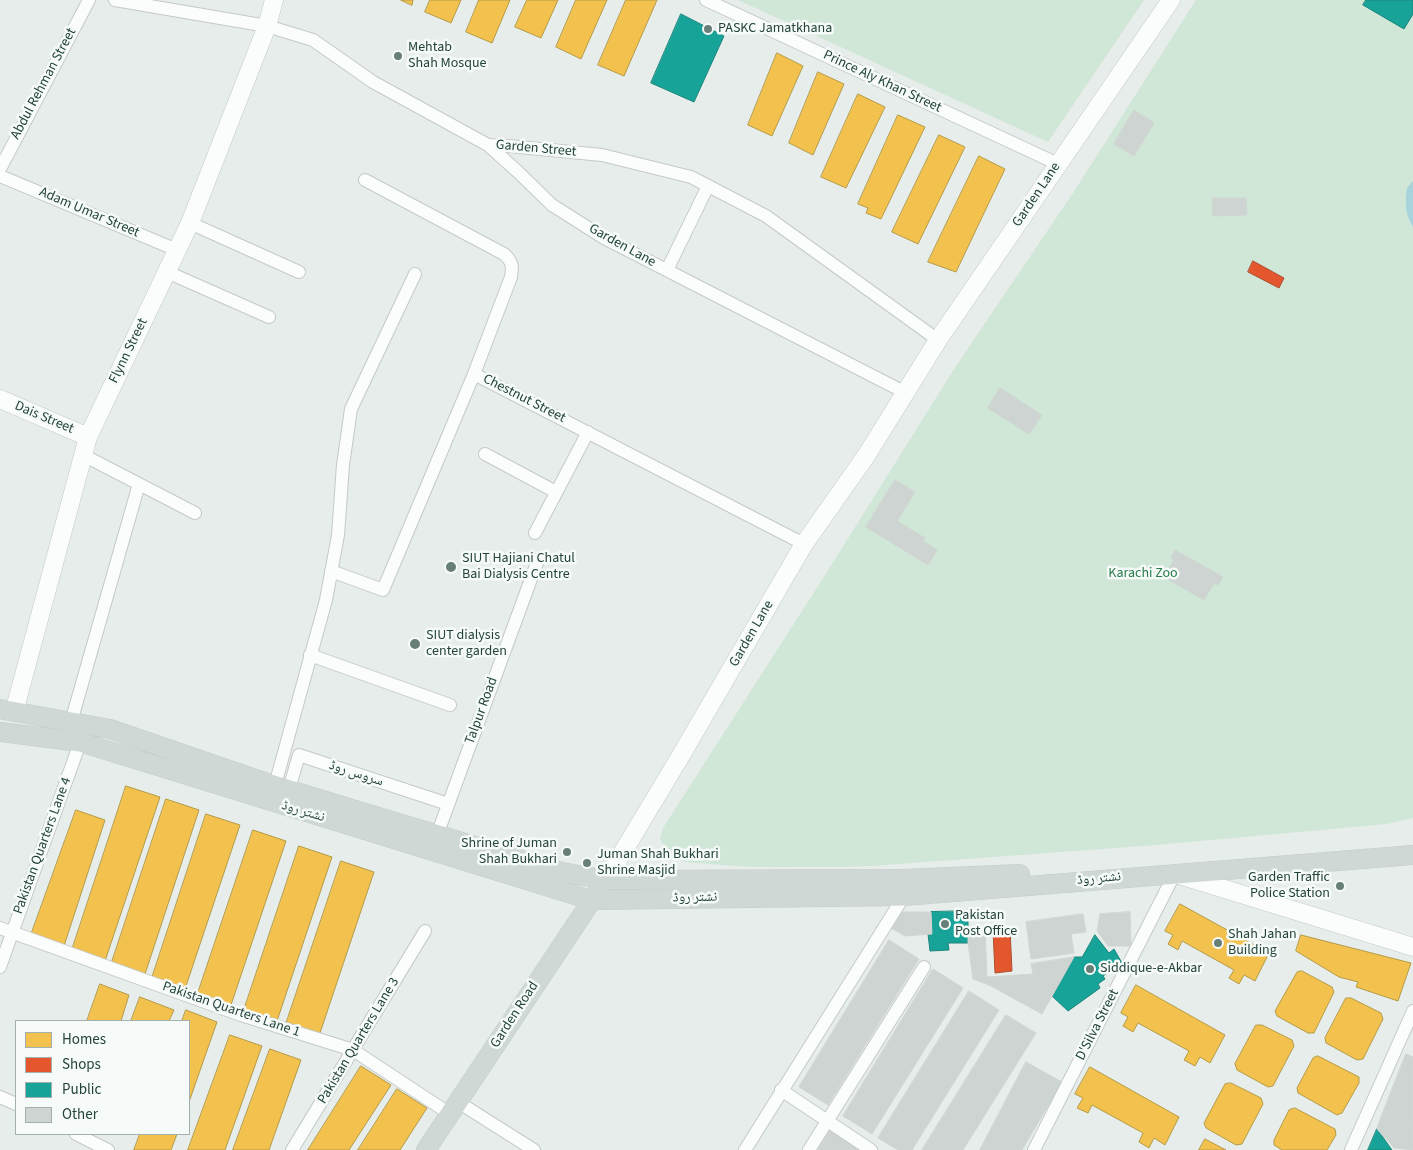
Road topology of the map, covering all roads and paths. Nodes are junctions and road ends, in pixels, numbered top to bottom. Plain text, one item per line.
1 (89, 0) edge
2 (115, 0) edge
3 (274, 0) edge
4 (706, 0) edge
5 (1171, 0) edge
6 (267, 26) junction
7 (488, 145) junction
8 (1058, 164) junction
9 (0, 169) edge
10 (0, 176) edge
11 (366, 180) dead end
12 (708, 186) junction
13 (190, 223) junction
14 (177, 250) junction
15 (667, 270) junction
16 (167, 272) junction
17 (298, 272) dead end
18 (415, 274) dead end
19 (269, 317) dead end
20 (938, 340) junction
21 (474, 374) junction
22 (906, 393) junction
23 (0, 399) edge
24 (588, 432) junction
25 (88, 437) junction
26 (485, 454) dead end
27 (83, 456) junction
28 (139, 484) junction
29 (556, 492) junction
30 (195, 513) dead end
31 (535, 533) dead end
32 (804, 544) junction
33 (538, 560) dead end
34 (331, 571) junction
35 (310, 655) junction
36 (450, 705) dead end
37 (7, 710) edge
38 (79, 730) junction
39 (0, 732) edge
40 (282, 787) junction
41 (448, 804) junction
42 (436, 835) junction
43 (1413, 844) edge
44 (1413, 855) edge
45 (1174, 873) junction
46 (606, 880) junction
47 (903, 887) junction
48 (591, 900) junction
49 (0, 928) edge
50 (425, 931) dead end
51 (12, 932) junction
52 (1413, 947) edge
53 (0, 967) edge
54 (924, 967) dead end
55 (1413, 1011) edge
56 (353, 1050) junction
57 (781, 1090) junction
58 (0, 1097) edge
59 (15, 1104) edge
60 (454, 1108) junction
61 (828, 1121) junction
62 (78, 1135) edge
63 (108, 1150) edge
64 (292, 1150) edge
65 (426, 1150) edge
66 (534, 1150) edge
67 (745, 1150) edge
68 (809, 1150) edge
69 (871, 1150) edge
70 (1034, 1150) edge
71 (1351, 1150) edge

1 - 9 street, Abdul Rehman Street
2 - 6 street, Garden Street
3 - 6 street, Flynn Street
4 - 8 street, Prince Aly Khan Street
5 - 8 street, Garden Lane
6 - 7 street, Garden Street
6 - 13 street, Flynn Street
7 - 12 street, Garden Street
7 - 15 street, Garden Lane
8 - 20 street, Garden Lane
10 - 14 street, Adam Umar Street
11 - 21 street
12 - 15 street
12 - 20 street, Garden Street
13 - 14 street, Flynn Street
13 - 17 street
14 - 16 street, Flynn Street
15 - 22 street, Garden Lane
16 - 19 street
16 - 25 street, Flynn Street
18 - 34 street
20 - 22 street, Garden Lane
21 - 24 street, Chestnut Street
21 - 34 street, Chestnut Street
22 - 32 street, Garden Lane
23 - 25 street, Dais Street
24 - 29 street
24 - 32 street, Chestnut Street
25 - 27 street, Flynn Street
26 - 29 street
27 - 28 street
27 - 37 street, Flynn Street
28 - 30 street
28 - 38 street, Pakistan Quarters Lane 4
29 - 31 street
32 - 46 street, Garden Lane
33 - 41 street, Talpur Road
34 - 35 street
35 - 36 street
35 - 40 street
37 - 38 main road, نشتر روڈ
38 - 39 main road, نشتر روڈ
38 - 40 main road, نشتر روڈ
38 - 48 main road, نشتر روڈ
38 - 51 street, Pakistan Quarters Lane 4
40 - 41 street, سروس روڈ
40 - 42 main road, نشتر روڈ
41 - 42 street, Talpur Road
42 - 46 main road, نشتر روڈ
43 - 47 main road, نشتر روڈ
44 - 45 main road, نشتر روڈ
45 - 47 main road, نشتر روڈ
45 - 52 street
45 - 70 street, D'Silva Street
46 - 47 main road, نشتر روڈ
46 - 48 main road, Garden Road
47 - 48 main road, نشتر روڈ
47 - 57 street
48 - 60 main road, Garden Road
49 - 51 street, Pakistan Quarters Lane 1
50 - 56 street, Pakistan Quarters Lane 3
51 - 53 street, Pakistan Quarters Lane 4
51 - 56 street, Pakistan Quarters Lane 1
54 - 61 street
55 - 71 street
56 - 60 street, Pakistan Quarters Lane 1
56 - 64 street, Pakistan Quarters Lane 3
57 - 61 street
57 - 67 street
58 - 59 street
60 - 65 main road, Garden Road
60 - 66 street, Pakistan Quarters Lane 1
61 - 68 street
61 - 69 street
62 - 63 street

